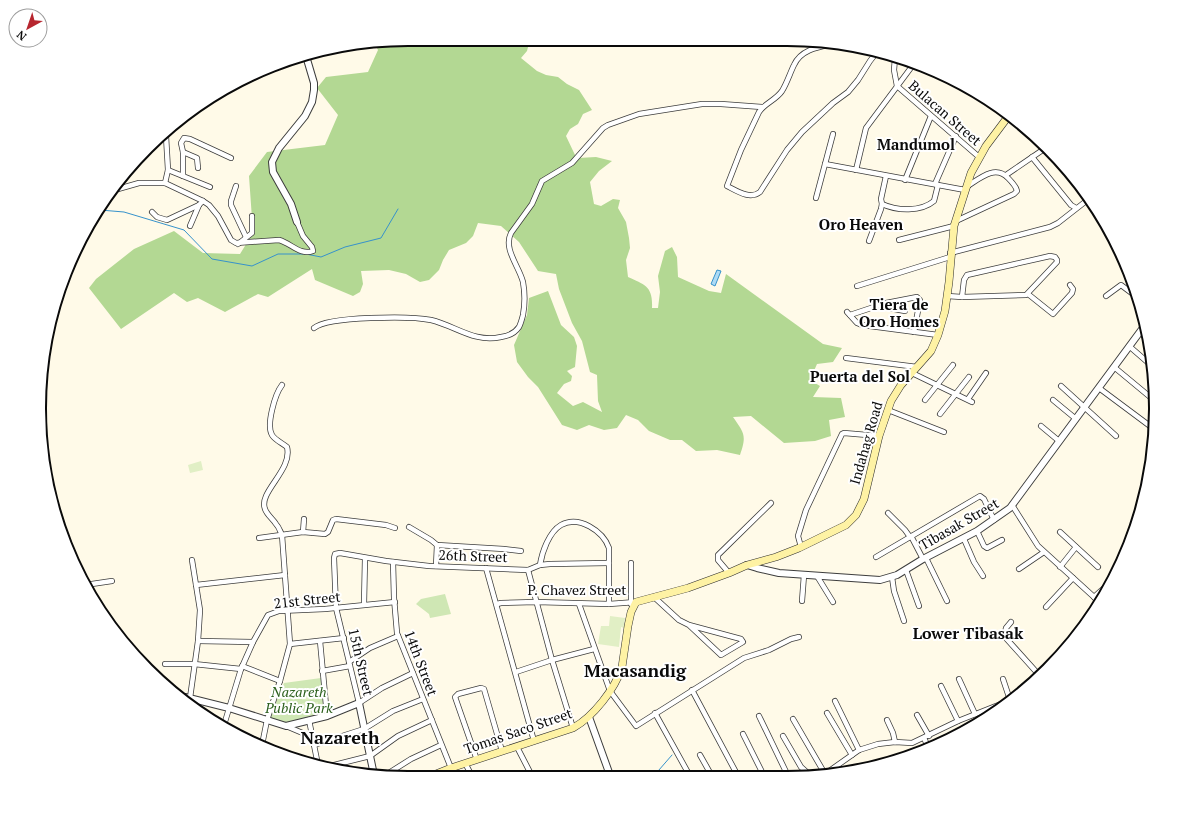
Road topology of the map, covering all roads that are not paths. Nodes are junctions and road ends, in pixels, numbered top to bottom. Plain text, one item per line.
1 (820, 48) edge
2 (873, 57) edge
3 (307, 60) edge
4 (895, 62) edge
5 (911, 68) edge
6 (897, 86) junction
7 (762, 107) junction
8 (931, 116) junction
9 (1006, 120) edge
10 (833, 134) dead end
11 (956, 136) junction
12 (166, 139) edge
13 (1041, 150) edge
14 (183, 152) junction
15 (979, 157) junction
16 (1032, 157) junction
17 (231, 158) dead end
18 (825, 164) junction
19 (198, 168) dead end
20 (168, 170) junction
21 (856, 170) junction
22 (1006, 175) junction
23 (183, 176) junction
24 (886, 176) junction
25 (905, 180) junction
26 (164, 183) junction
27 (936, 185) junction
28 (236, 186) dead end
29 (210, 187) dead end
30 (121, 188) edge
31 (966, 189) junction
32 (816, 198) dead end
33 (203, 201) junction
34 (1084, 202) edge
35 (882, 204) junction
36 (199, 205) junction
37 (1076, 208) junction
38 (152, 212) dead end
39 (252, 216) dead end
40 (297, 222) joint
41 (954, 224) junction
42 (190, 226) dead end
43 (246, 237) junction
44 (899, 240) dead end
45 (870, 241) dead end
46 (238, 244) junction
47 (950, 255) junction
48 (1070, 285) dead end
49 (857, 286) dead end
50 (1130, 291) edge
51 (1028, 294) junction
52 (947, 296) junction
53 (1106, 296) dead end
54 (962, 297) junction
55 (886, 303) junction
56 (905, 310) dead end
57 (314, 328) dead end
58 (914, 332) junction
59 (1141, 333) edge
60 (938, 335) junction
61 (1129, 346) junction
62 (846, 358) dead end
63 (1146, 361) edge
64 (953, 365) dead end
65 (1114, 367) junction
66 (914, 370) junction
67 (986, 373) dead end
68 (969, 377) dead end
69 (282, 385) dead end
70 (937, 385) junction
71 (1061, 386) dead end
72 (1099, 388) junction
73 (956, 393) junction
74 (1148, 396) edge
75 (925, 400) dead end
76 (1053, 400) dead end
77 (1084, 408) junction
78 (888, 410) junction
79 (940, 414) dead end
80 (1076, 419) junction
81 (1041, 426) dead end
82 (1148, 426) edge
83 (944, 432) dead end
84 (879, 436) junction
85 (1116, 436) dead end
86 (1059, 441) junction
87 (771, 503) dead end
88 (1012, 505) junction
89 (888, 513) dead end
90 (304, 519) dead end
91 (994, 520) junction
92 (409, 527) dead end
93 (395, 528) dead end
94 (977, 531) junction
95 (304, 532) junction
96 (1060, 532) dead end
97 (282, 535) junction
98 (910, 536) junction
99 (259, 538) dead end
100 (964, 539) junction
101 (1002, 540) dead end
102 (437, 545) junction
103 (801, 547) junction
104 (1076, 547) junction
105 (521, 551) dead end
106 (1044, 552) junction
107 (335, 554) joint
108 (876, 557) dead end
109 (365, 558) junction
110 (925, 558) junction
111 (192, 560) dead end
112 (393, 562) junction
113 (609, 563) junction
114 (631, 563) dead end
115 (747, 564) junction
116 (540, 565) junction
117 (436, 566) junction
118 (1060, 567) junction
119 (1098, 567) dead end
120 (486, 568) junction
121 (1019, 569) dead end
122 (528, 570) junction
123 (906, 570) junction
124 (729, 573) junction
125 (285, 575) junction
126 (804, 575) junction
127 (817, 576) junction
128 (983, 576) dead end
129 (892, 577) junction
130 (1073, 578) junction
131 (112, 581) dead end
132 (91, 583) edge
133 (196, 585) junction
134 (1098, 594) edge
135 (654, 597) junction
136 (1094, 597) joint
137 (802, 601) dead end
138 (946, 601) dead end
139 (395, 602) junction
140 (536, 602) junction
141 (833, 602) dead end
142 (633, 603) junction
143 (364, 604) junction
144 (497, 604) junction
145 (579, 604) junction
146 (609, 604) junction
147 (919, 606) dead end
148 (1046, 607) dead end
149 (336, 608) junction
150 (288, 610) junction
151 (904, 621) dead end
152 (1011, 622) dead end
153 (689, 625) junction
154 (398, 636) junction
155 (799, 637) dead end
156 (344, 638) junction
157 (198, 641) junction
158 (320, 641) junction
159 (253, 642) junction
160 (290, 644) junction
161 (594, 649) junction
162 (552, 660) junction
163 (165, 664) dead end
164 (194, 664) junction
165 (350, 664) junction
166 (241, 667) junction
167 (322, 671) junction
168 (516, 672) junction
169 (1036, 672) edge
170 (413, 673) junction
171 (959, 679) dead end
172 (1003, 679) dead end
173 (280, 681) junction
174 (941, 686) dead end
175 (692, 690) junction
176 (610, 691) junction
177 (1008, 695) edge
178 (188, 696) edge
179 (192, 699) edge
180 (423, 699) junction
181 (835, 701) dead end
182 (359, 703) junction
183 (230, 708) junction
184 (986, 711) edge
185 (826, 713) dead end
186 (655, 714) junction
187 (976, 714) junction
188 (917, 715) dead end
189 (327, 716) junction
190 (759, 716) dead end
191 (589, 717) junction
192 (793, 718) dead end
193 (267, 720) junction
194 (309, 720) junction
195 (432, 720) junction
196 (886, 720) dead end
197 (225, 721) edge
198 (958, 721) junction
199 (286, 726) junction
200 (573, 728) junction
201 (364, 729) junction
202 (742, 734) dead end
203 (783, 736) dead end
204 (312, 737) junction
205 (926, 737) junction
206 (263, 740) edge
207 (534, 741) junction
208 (895, 742) junction
209 (927, 742) edge
210 (441, 745) junction
211 (314, 746) junction
212 (517, 747) junction
213 (860, 750) junction
214 (502, 752) junction
215 (700, 755) dead end
216 (852, 755) junction
217 (370, 756) junction
218 (317, 759) edge
219 (477, 760) junction
220 (465, 763) junction
221 (338, 764) edge
222 (451, 768) junction
223 (833, 768) edge
224 (373, 769) edge
225 (822, 769) edge
226 (393, 770) edge
227 (804, 770) edge
228 (443, 771) edge
229 (469, 771) edge
230 (529, 771) edge
231 (608, 771) edge
232 (686, 771) edge
233 (709, 771) edge
234 (735, 771) edge
235 (761, 771) edge
236 (786, 771) edge

1 - 7 street
2 - 7 street
3 - 40 street
4 - 6 street
5 - 6 street
6 - 8 street, Bulacan Street
6 - 21 street
7 - 57 street
8 - 11 street, Bulacan Street
8 - 25 street
9 - 15 main road, Indahag Road
10 - 18 street
11 - 15 street, Bulacan Street
11 - 27 street
12 - 20 street
13 - 16 street
14 - 17 street
14 - 19 street
14 - 23 street
15 - 31 main road, Indahag Road
16 - 22 street
16 - 37 street
18 - 21 street
18 - 32 street
20 - 23 street
20 - 26 street
21 - 24 street
22 - 31 street
22 - 41 street
23 - 29 street
24 - 25 street
24 - 35 street
25 - 27 street
26 - 30 street
26 - 33 street
27 - 31 street
27 - 35 street
28 - 43 street
31 - 41 main road, Indahag Road
33 - 36 street
33 - 46 street
34 - 37 street
35 - 45 street
36 - 38 street
36 - 42 street
37 - 47 street
39 - 43 street
40 - 46 street
41 - 44 street
41 - 47 main road, Indahag Road
43 - 46 street
47 - 49 street
47 - 52 main road, Indahag Road
48 - 51 street
50 - 53 street
51 - 54 street
51 - 54 street
52 - 54 street
52 - 60 main road, Indahag Road
55 - 56 street
55 - 58 street
55 - 58 street
58 - 60 street
59 - 61 street, Tibasak Street
60 - 66 main road, Indahag Road
61 - 63 street
61 - 65 street, Tibasak Street
62 - 66 street
64 - 70 street
65 - 72 street, Tibasak Street
65 - 74 street
66 - 70 street
66 - 78 main road, Indahag Road
67 - 73 street
68 - 73 street
69 - 97 street
70 - 73 street
70 - 75 street
71 - 77 street
72 - 77 street, Tibasak Street
72 - 82 street
73 - 79 street
76 - 80 street
77 - 80 street, Tibasak Street
77 - 85 street
78 - 83 street
78 - 84 main road, Indahag Road
80 - 86 street, Tibasak Street
81 - 86 street
84 - 103 main road, Indahag Road
84 - 103 street
86 - 88 street, Tibasak Street
87 - 124 street
88 - 91 street, Tibasak Street
88 - 106 street
89 - 98 street
90 - 95 street
91 - 94 street, Tibasak Street
91 - 98 street
92 - 102 street
93 - 95 street
94 - 100 street, Tibasak Street
94 - 101 street
95 - 97 street
96 - 104 street
97 - 99 street
97 - 125 street
98 - 108 street
98 - 110 street
100 - 110 street, Tibasak Street
100 - 128 street
102 - 105 street
102 - 117 street
103 - 115 main road, Indahag Road
104 - 118 street
104 - 119 street
106 - 118 street
106 - 121 street
107 - 109 street, 26th Street
107 - 149 street, 15th Street
109 - 112 street, 26th Street
109 - 143 street
110 - 123 street, Tibasak Street
110 - 138 street
111 - 133 street
112 - 117 street, 26th Street
112 - 139 street, 14th Street
113 - 116 street, 26th Street
113 - 116 street
113 - 146 street
114 - 142 street
115 - 124 main road, P. Chavez Street
115 - 126 street, Tibasak Street
116 - 122 street, 26th Street
117 - 120 street, 26th Street
118 - 130 street
120 - 122 street, 26th Street
120 - 144 street
122 - 140 street
123 - 129 street, Tibasak Street
123 - 147 street
124 - 135 main road, P. Chavez Street
125 - 133 street
125 - 150 street
126 - 127 street, Tibasak Street
126 - 137 street
127 - 129 street, Tibasak Street
127 - 141 street
129 - 151 street
130 - 136 street
130 - 148 street
131 - 132 street
133 - 157 street
134 - 136 street
135 - 142 main road, P. Chavez Street
135 - 153 street
139 - 143 street, 21st Street
139 - 154 street, 14th Street
140 - 144 street, P. Chavez Street
140 - 145 street, P. Chavez Street
140 - 162 street
142 - 146 street, P. Chavez Street
142 - 176 main road, Tomas Saco Street
143 - 149 street, 21st Street
144 - 168 street
145 - 146 street, P. Chavez Street
145 - 161 street
149 - 150 street, 21st Street
149 - 156 street, 15th Street
150 - 159 street, 21st Street
150 - 160 street
152 - 169 street
153 - 153 street
154 - 165 street
154 - 170 street, 14th Street
155 - 175 street
156 - 158 street
156 - 165 street, 15th Street
157 - 159 street
157 - 164 street
158 - 160 street
158 - 167 street
159 - 166 street, 21st Street
160 - 173 street
161 - 162 street
161 - 176 street
162 - 168 street
162 - 200 street
163 - 164 street
164 - 166 street
164 - 178 street
165 - 167 street
165 - 182 street, 15th Street
166 - 173 street
166 - 183 street, 21st Street
167 - 189 street
168 - 207 street
170 - 180 street, 14th Street
170 - 182 street
171 - 187 street
172 - 177 street
173 - 193 street
174 - 198 street
175 - 186 street
175 - 234 street
176 - 186 street
176 - 191 main road, Tomas Saco Street
179 - 183 street
180 - 195 street, 14th Street
180 - 201 street
181 - 213 street
182 - 189 street
182 - 201 street, 15th Street
183 - 193 street
183 - 197 street, 21st Street
184 - 187 street
185 - 216 street
186 - 232 street
187 - 198 street
188 - 205 street
189 - 194 street
190 - 236 street
191 - 200 main road, Tomas Saco Street
191 - 231 street
192 - 225 street
193 - 199 street
193 - 206 street
194 - 199 street
194 - 204 street
195 - 210 street, 14th Street
195 - 217 street
196 - 208 street
198 - 205 street
199 - 204 street
200 - 207 main road, Tomas Saco Street
201 - 211 street
201 - 217 street, 15th Street
202 - 235 street
203 - 227 street
204 - 211 street
205 - 208 street
205 - 209 street
207 - 212 main road, Tomas Saco Street
208 - 213 street
210 - 222 street, 14th Street
210 - 226 street
211 - 218 street
212 - 214 main road, Tomas Saco Street
212 - 230 street
213 - 216 street
214 - 219 main road, Tomas Saco Street
214 - 219 street
215 - 233 street
216 - 223 street
217 - 221 street
217 - 224 street, 15th Street
219 - 220 main road, Tomas Saco Street
220 - 222 main road, Tomas Saco Street
220 - 229 street
222 - 228 main road, Tomas Saco Street

